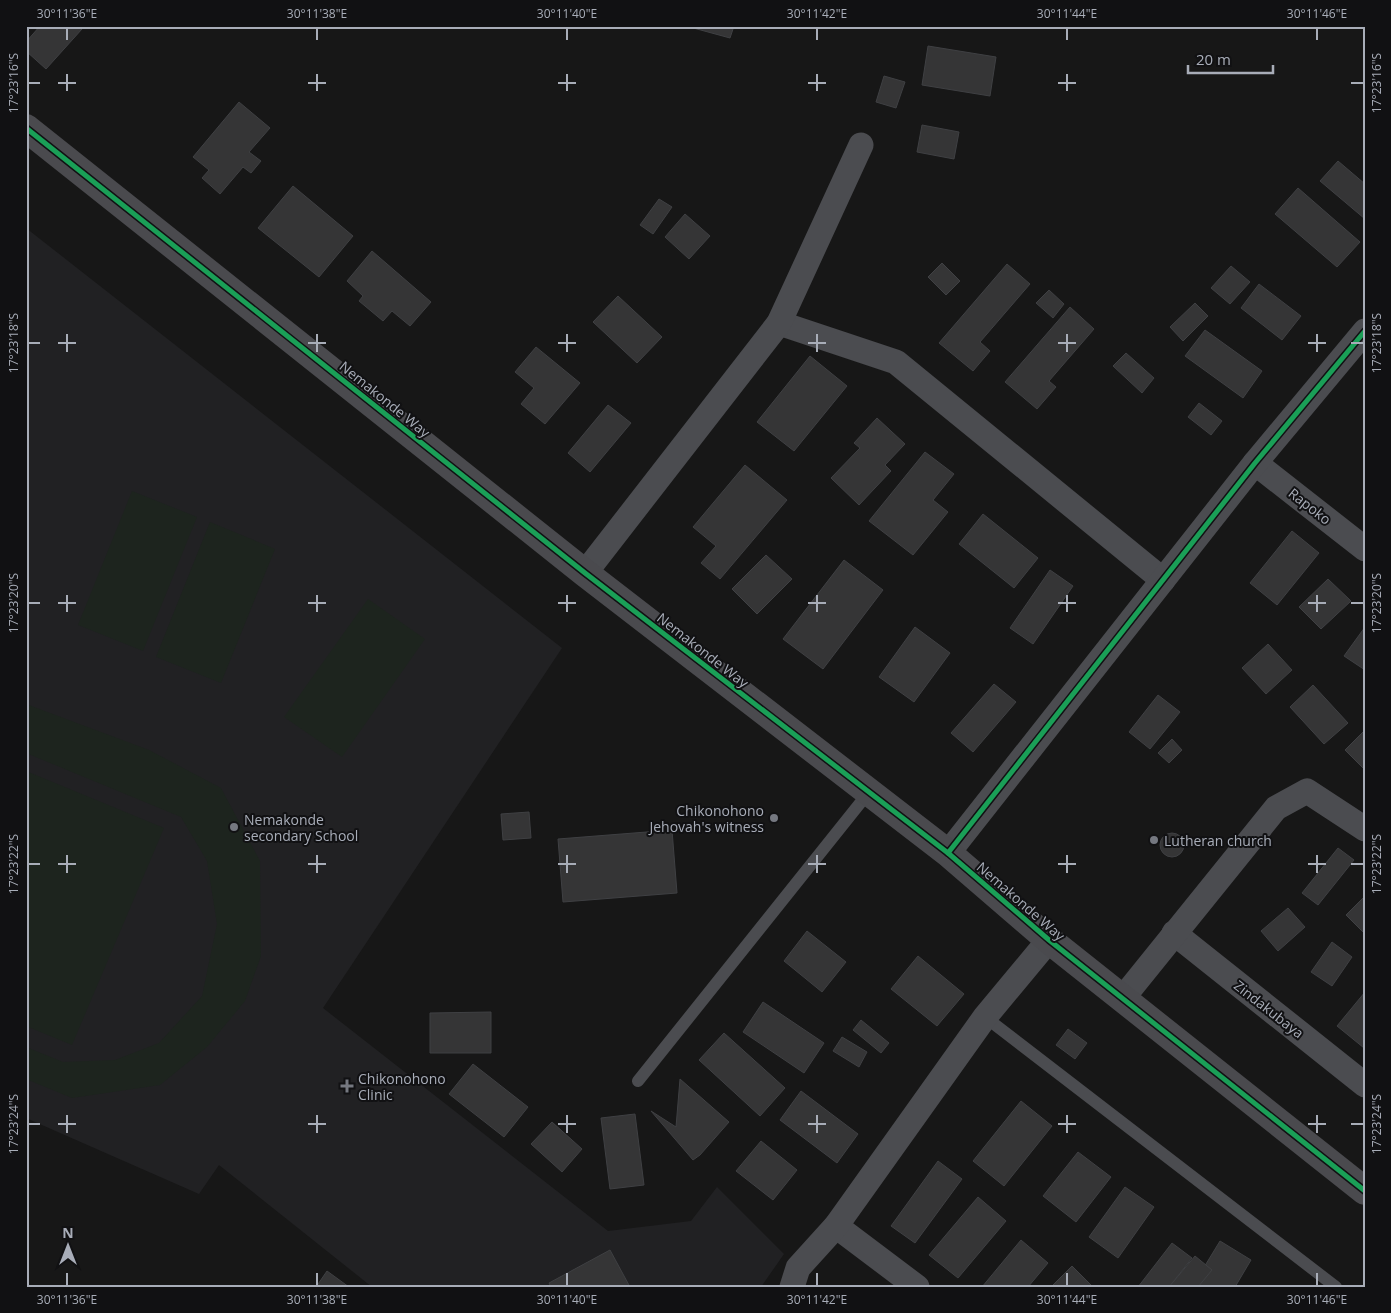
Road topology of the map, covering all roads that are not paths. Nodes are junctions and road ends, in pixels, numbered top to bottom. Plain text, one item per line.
1 (26, 128) edge
2 (861, 145) dead end
3 (779, 323) junction
4 (1365, 331) edge
5 (1255, 463) junction
6 (1365, 549) edge
7 (585, 573) junction
8 (1163, 580) junction
9 (869, 792) junction
10 (1365, 829) edge
11 (948, 853) junction
12 (1174, 933) junction
13 (1050, 940) junction
14 (1122, 999) junction
15 (985, 1017) junction
16 (638, 1081) dead end
17 (1365, 1085) edge
18 (1365, 1191) edge
19 (836, 1226) junction
20 (792, 1287) edge
21 (916, 1287) edge
22 (1336, 1287) edge

1 - 7 street, Nemakonde Way
2 - 3 street
3 - 7 street
3 - 8 street
4 - 5 street
5 - 6 street, Rapoko
5 - 8 street
7 - 9 street, Nemakonde Way
8 - 11 street
9 - 11 street, Nemakonde Way
9 - 16 lane
10 - 12 street
11 - 13 street, Nemakonde Way
12 - 14 street
12 - 17 street, Zindakubaya
13 - 14 street, Nemakonde Way
13 - 15 street
14 - 18 street, Nemakonde Way
15 - 19 street
15 - 22 lane
19 - 20 street
19 - 21 street

